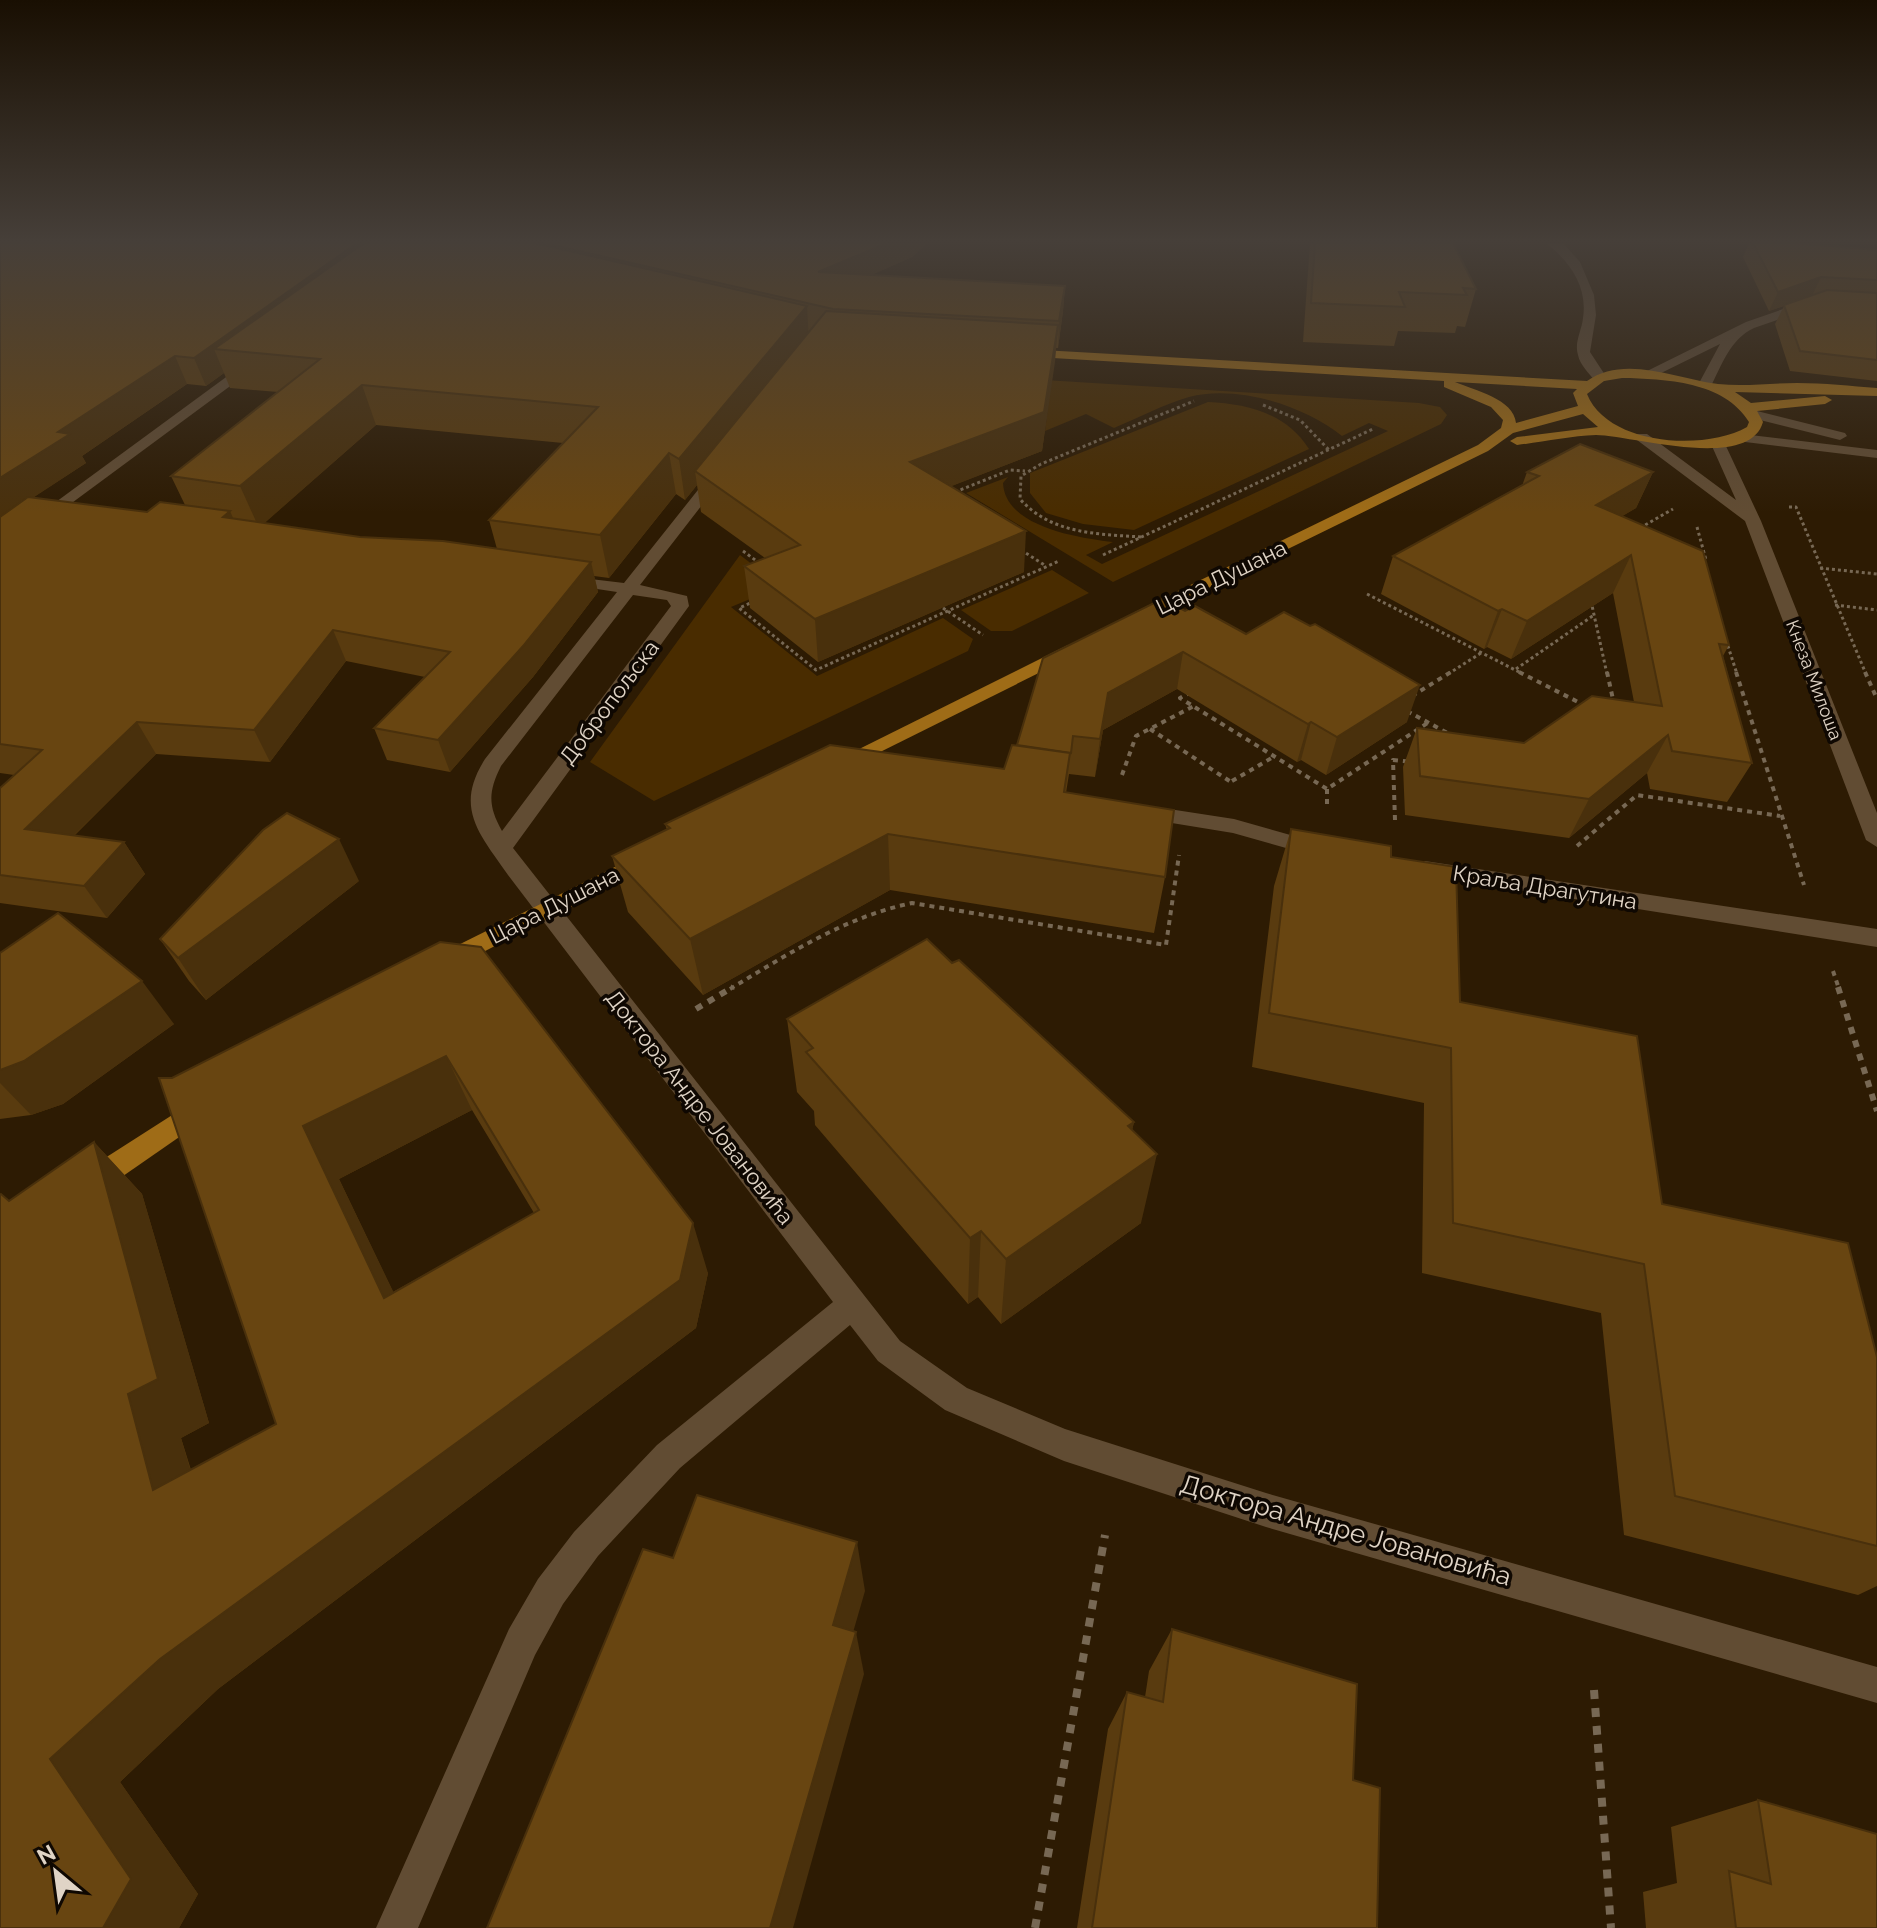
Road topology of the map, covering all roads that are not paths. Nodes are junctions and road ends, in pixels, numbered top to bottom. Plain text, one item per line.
1 (1584, 333) edge
2 (1733, 333) edge
3 (1739, 333) edge
4 (1008, 352) edge
5 (265, 354) edge
6 (1648, 374) junction
7 (1420, 375) junction
8 (1600, 378) junction
9 (1585, 385) junction
10 (1709, 386) junction
11 (1877, 394) edge
12 (1583, 405) junction
13 (1751, 411) junction
14 (1508, 430) junction
15 (1625, 432) junction
16 (1642, 437) junction
17 (1742, 438) junction
18 (1718, 444) junction
19 (1877, 447) edge
20 (1483, 448) junction
21 (1877, 454) edge
22 (728, 461) edge
23 (59, 507) junction
24 (81, 511) edge
25 (1753, 521) junction
26 (0, 551) edge
27 (544, 576) edge
28 (629, 588) junction
29 (1130, 621) edge
30 (1087, 642) edge
31 (830, 768) joint
32 (871, 771) edge
33 (1113, 808) edge
34 (1877, 840) edge
35 (502, 847) junction
36 (658, 852) edge
37 (1338, 855) edge
38 (1409, 866) edge
39 (546, 909) junction
40 (1877, 938) edge
41 (425, 971) edge
42 (218, 1096) edge
43 (68, 1198) edge
44 (853, 1304) junction
45 (1877, 1685) edge
46 (397, 1928) edge

1 - 8 street
2 - 6 street
3 - 10 street
4 - 7 main road
5 - 23 street
6 - 8 main road
6 - 10 main road
7 - 9 main road
7 - 12 main road
7 - 14 main road
8 - 9 main road
9 - 12 main road
10 - 11 main road
10 - 13 main road
11 - 13 main road
12 - 14 main road, Цара Душана
12 - 15 main road
13 - 17 main road
13 - 19 street
14 - 20 main road, Цара Душана
15 - 16 main road
15 - 20 main road, Цара Душана
16 - 18 main road
16 - 25 street
17 - 18 main road
17 - 21 street
18 - 25 street, Кнеза Милоша
20 - 29 main road, Цара Душана
22 - 28 street
23 - 24 street
23 - 26 street
25 - 34 street, Кнеза Милоша
27 - 28 street, Добропољска
28 - 35 street
28 - 35 street, Добропољска
30 - 31 main road
31 - 32 street
33 - 37 street
35 - 39 street
36 - 39 main road, Цара Душана
38 - 40 street, Краља Драгутина
39 - 41 main road, Цара Душана
39 - 44 street, Доктора Андре Јовановића
42 - 43 main road
44 - 45 street, Доктора Андре Јовановића
44 - 46 street

